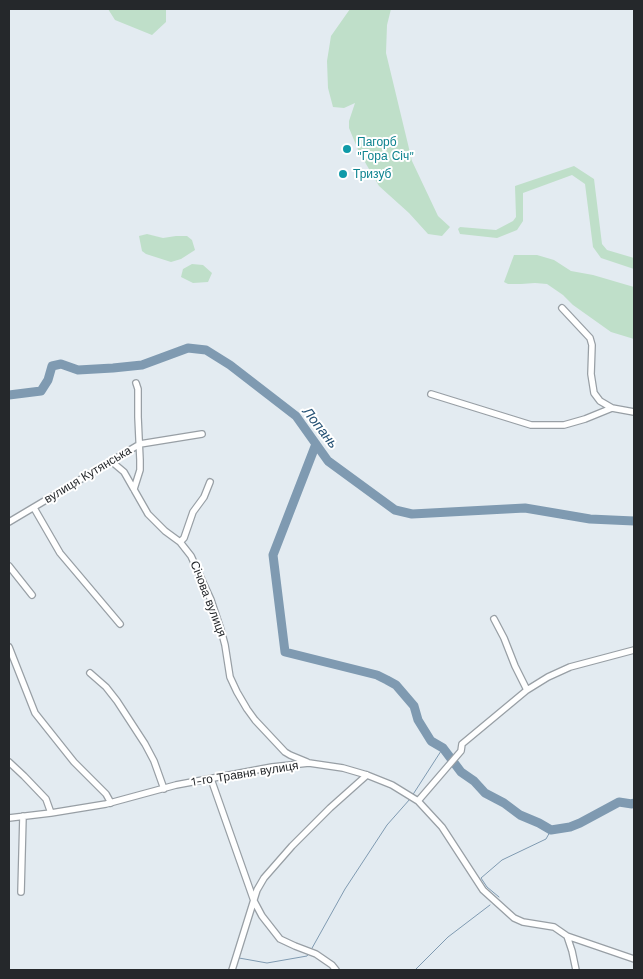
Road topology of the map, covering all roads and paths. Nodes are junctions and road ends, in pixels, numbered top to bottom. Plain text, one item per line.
1 (562, 308) dead end
2 (136, 383) dead end
3 (430, 394) dead end
4 (612, 408) junction
5 (634, 412) edge
6 (202, 434) dead end
7 (140, 444) junction
8 (112, 461) junction
9 (210, 482) dead end
10 (134, 489) junction
11 (34, 508) junction
12 (9, 522) edge
13 (180, 542) junction
14 (9, 566) edge
15 (32, 595) dead end
16 (494, 619) dead end
17 (120, 624) dead end
18 (9, 647) edge
19 (634, 650) edge
20 (90, 673) dead end
21 (526, 690) junction
22 (285, 752) junction
23 (9, 762) edge
24 (309, 763) junction
25 (276, 767) junction
26 (367, 775) junction
27 (211, 779) junction
28 (164, 789) junction
29 (418, 801) junction
30 (111, 803) junction
31 (51, 813) junction
32 (23, 816) junction
33 (9, 818) edge
34 (21, 892) dead end
35 (254, 902) junction
36 (567, 936) junction
37 (634, 959) edge
38 (232, 970) edge
39 (336, 970) edge
40 (576, 970) edge

1 - 4 street
2 - 7 street
3 - 4 street
4 - 5 street
6 - 7 street, вулиця Кутянська
7 - 8 street, вулиця Кутянська
7 - 10 street
8 - 10 street, Січова вулиця
8 - 11 street, вулиця Кутянська
9 - 13 street
10 - 13 street, Січова вулиця
11 - 12 street, вулиця Кутянська
11 - 17 street
13 - 22 street, Січова вулиця
14 - 15 street
16 - 21 street
18 - 30 street
19 - 21 street
20 - 28 street
21 - 29 street
22 - 24 street, Січова вулиця
22 - 25 street
23 - 31 street
24 - 25 street, 1-го Травня вулиця
24 - 26 street, 1-го Травня вулиця
25 - 27 street, 1-го Травня вулиця
26 - 29 street, 1-го Травня вулиця
26 - 35 street
27 - 28 street, 1-го Травня вулиця
27 - 35 street
28 - 30 street, 1-го Травня вулиця
29 - 36 street, 1-го Травня вулиця
30 - 31 street, 1-го Травня вулиця
31 - 32 street, 1-го Травня вулиця
32 - 33 street, 1-го Травня вулиця
32 - 34 street
35 - 38 street
35 - 39 street
36 - 37 street, 1-го Травня вулиця
36 - 40 street

